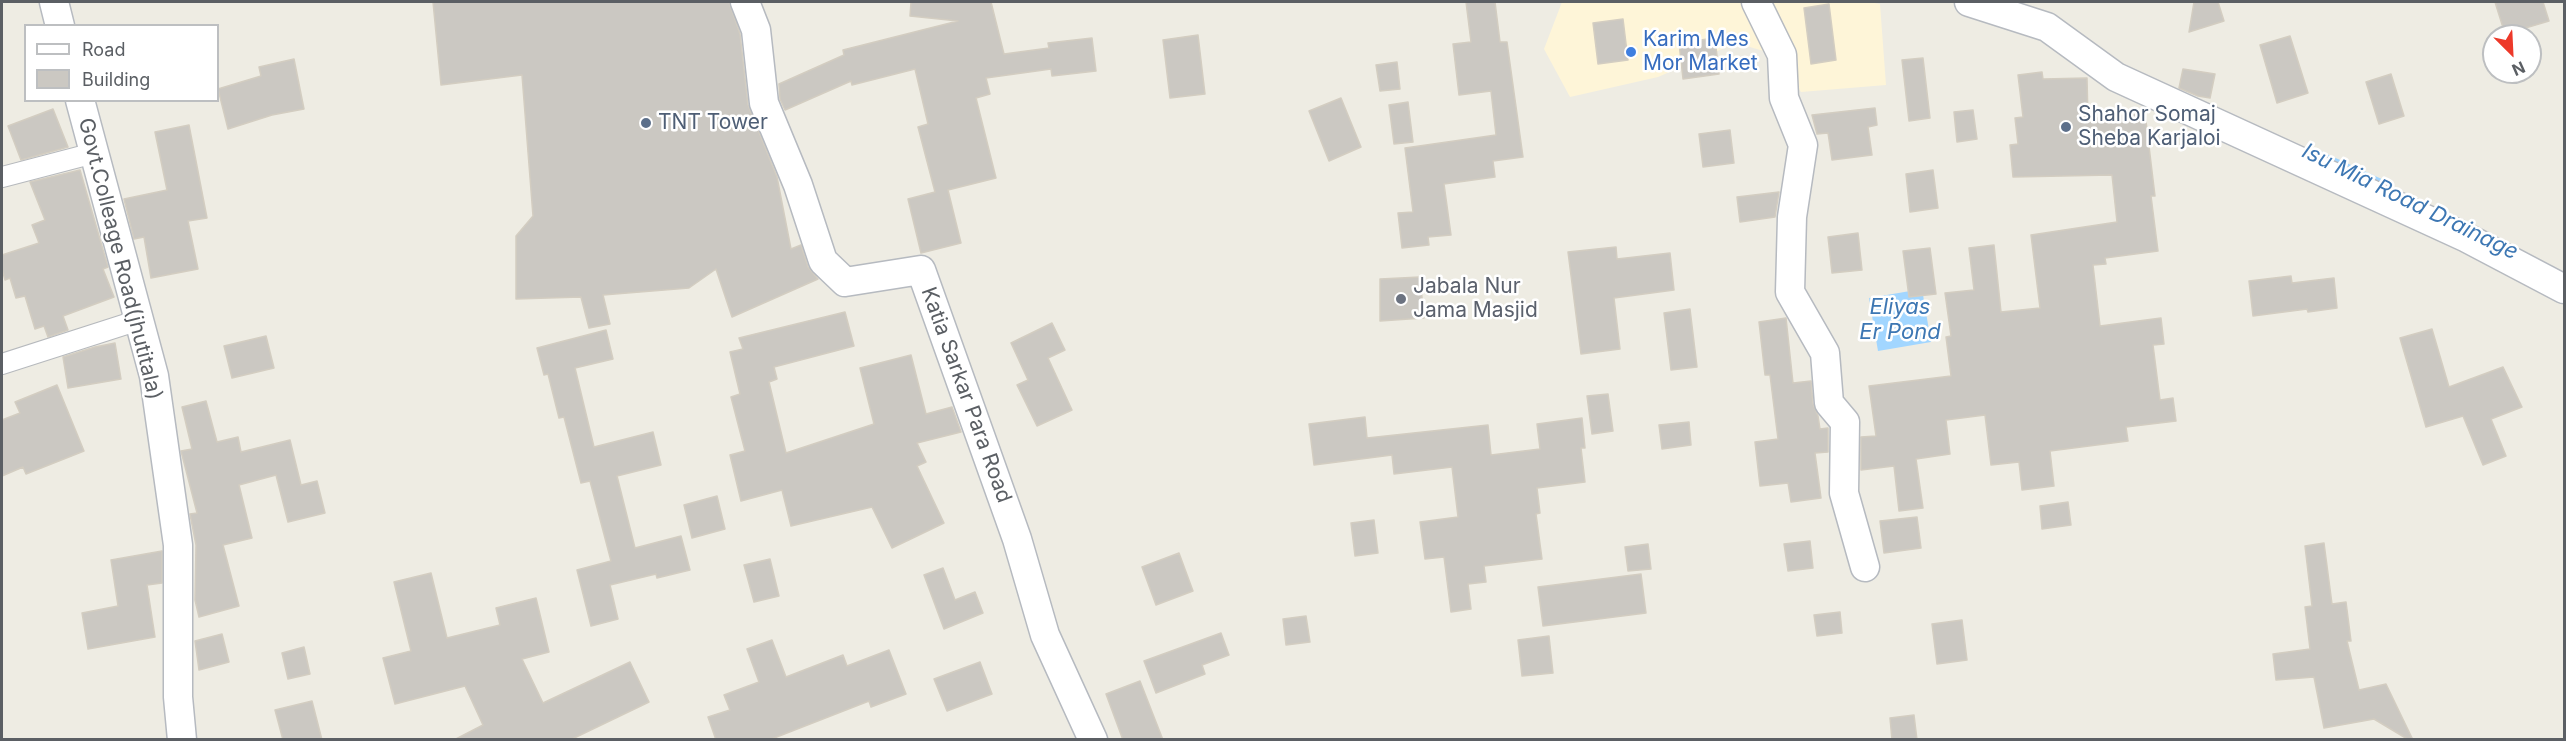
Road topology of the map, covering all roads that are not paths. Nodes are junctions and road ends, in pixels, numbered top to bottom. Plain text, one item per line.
1 (54, 2) edge
2 (745, 2) edge
3 (1756, 2) edge
4 (1970, 2) edge
5 (60, 24) edge
6 (81, 102) edge
7 (94, 153) junction
8 (2, 177) edge
9 (2565, 289) edge
10 (139, 320) junction
11 (2, 364) edge
12 (1865, 567) dead end
13 (182, 740) edge
14 (1093, 740) edge

1 - 5 street
2 - 14 street, Katia Sarkar Para Road
3 - 12 street
4 - 9 street
6 - 7 street, Govt.Colleage Road(jhutitala)
7 - 8 street
7 - 10 street, Govt.Colleage Road(jhutitala)
10 - 11 street
10 - 13 street, Govt.Colleage Road(jhutitala)

